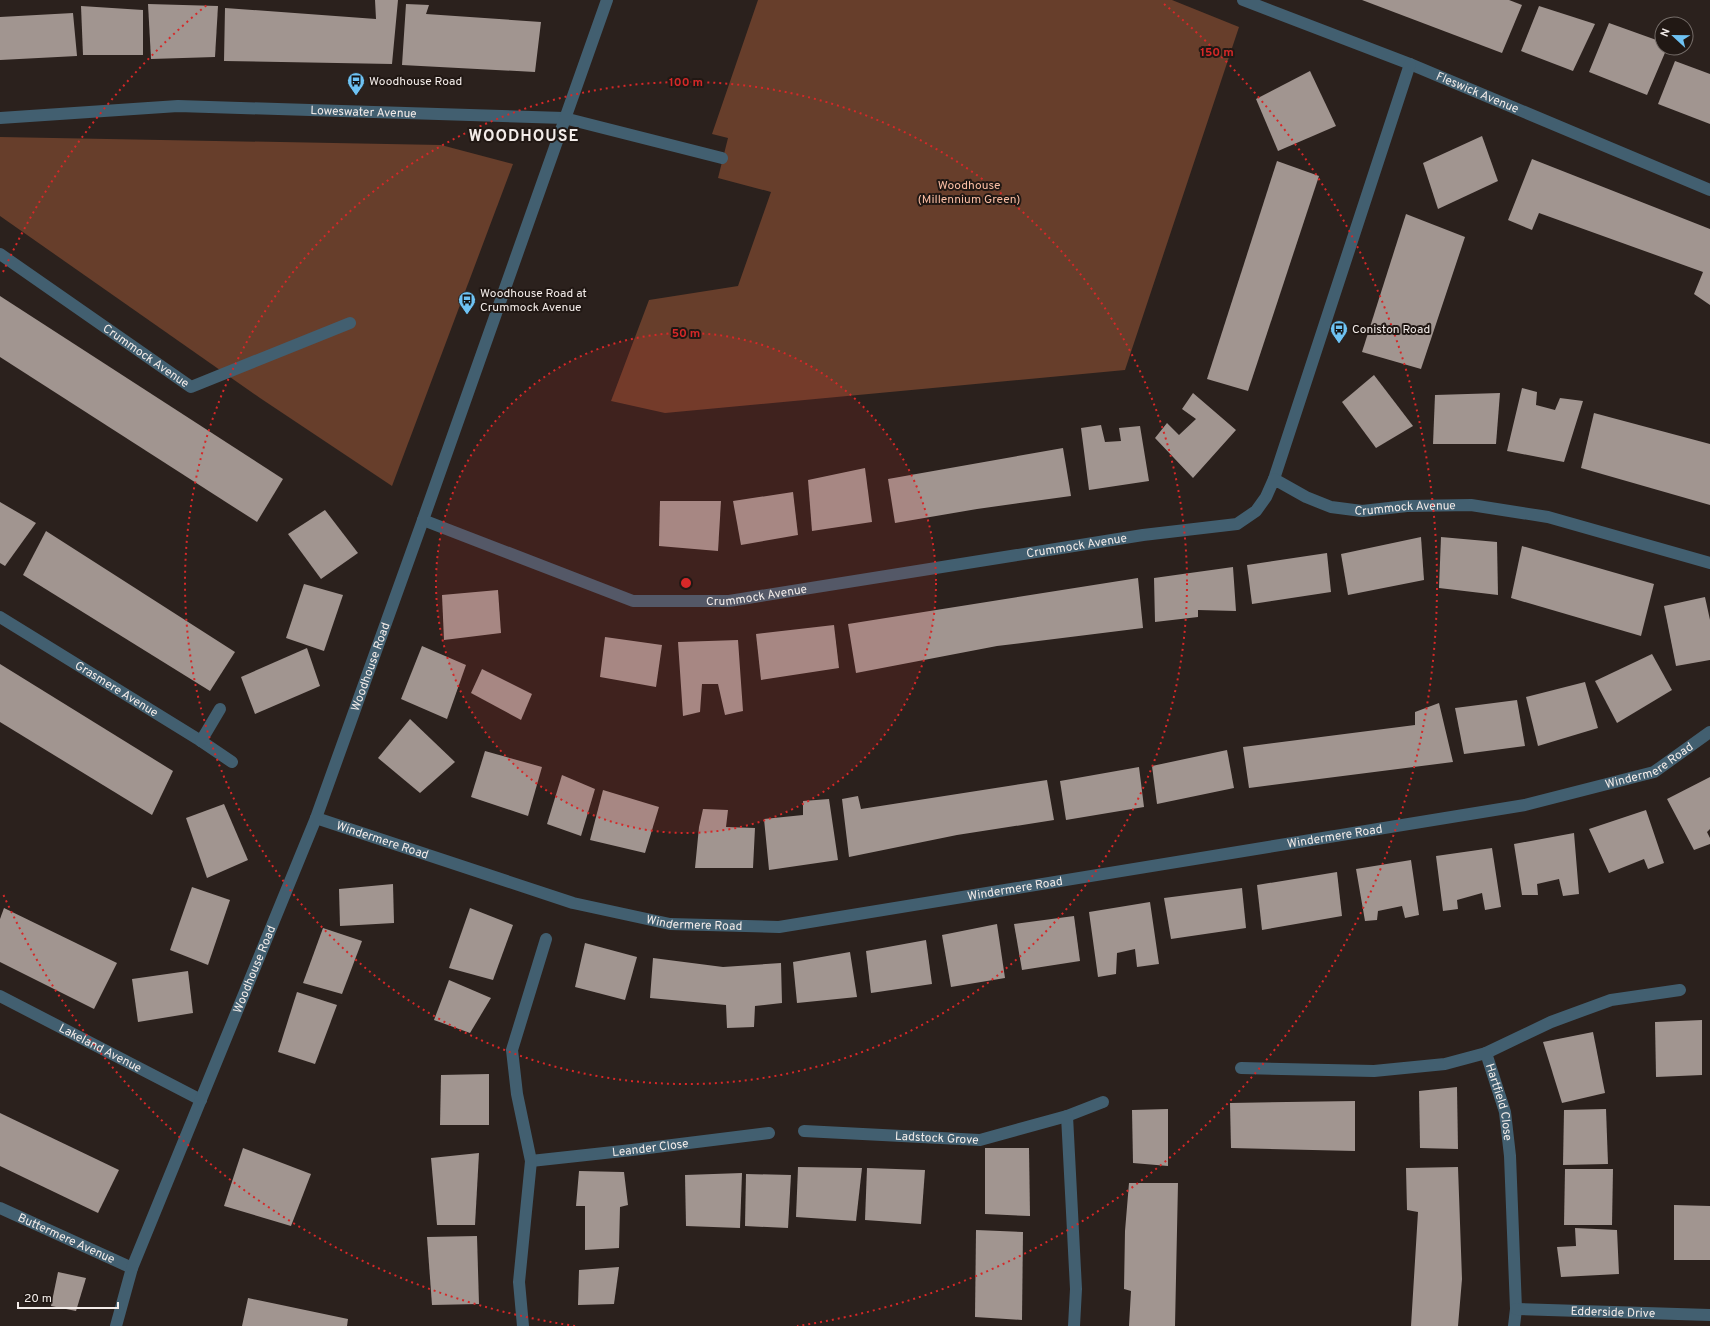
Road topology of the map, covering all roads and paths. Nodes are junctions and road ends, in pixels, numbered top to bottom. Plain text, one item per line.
1 (607, 0) edge
2 (1243, 0) edge
3 (1410, 64) junction
4 (0, 118) edge
5 (564, 118) junction
6 (722, 158) dead end
7 (1710, 190) edge
8 (0, 254) edge
9 (350, 323) dead end
10 (1274, 479) junction
11 (424, 520) junction
12 (1710, 563) edge
13 (0, 617) edge
14 (220, 709) dead end
15 (1710, 732) edge
16 (201, 741) junction
17 (232, 762) dead end
18 (316, 818) junction
19 (546, 939) dead end
20 (1680, 990) dead end
21 (0, 996) edge
22 (1486, 1053) junction
23 (1241, 1068) dead end
24 (201, 1100) junction
25 (1103, 1102) dead end
26 (1067, 1116) junction
27 (804, 1131) dead end
28 (769, 1133) dead end
29 (531, 1161) junction
30 (0, 1208) edge
31 (132, 1268) junction
32 (1516, 1309) junction
33 (1710, 1315) edge
34 (116, 1326) edge
35 (523, 1326) edge
36 (1074, 1326) edge
37 (1514, 1326) edge

1 - 5 street, Woodhouse Road
2 - 3 street, Fleswick Avenue
3 - 7 street, Fleswick Avenue
3 - 10 street
4 - 5 street, Loweswater Avenue
5 - 6 street, Loweswater Avenue
5 - 11 street, Woodhouse Road
8 - 9 street, Crummock Avenue
10 - 11 street, Crummock Avenue
10 - 12 street, Crummock Avenue
11 - 18 street, Woodhouse Road
13 - 16 street, Grasmere Avenue
14 - 16 street
15 - 18 street, Windermere Road
16 - 17 street, Grasmere Avenue
18 - 24 street, Woodhouse Road
19 - 29 street
20 - 22 street
21 - 24 street, Lakeland Avenue
22 - 23 street, Hartfield Close
22 - 32 street, Hartfield Close
24 - 31 street, Woodhouse Road
25 - 26 street, Ladstock Grove
26 - 27 street, Ladstock Grove
26 - 36 street
28 - 29 street, Leander Close
29 - 35 street
30 - 31 street, Buttermere Avenue
31 - 34 street, Woodhouse Road
32 - 33 street, Edderside Drive
32 - 37 street, Hartfield Close

